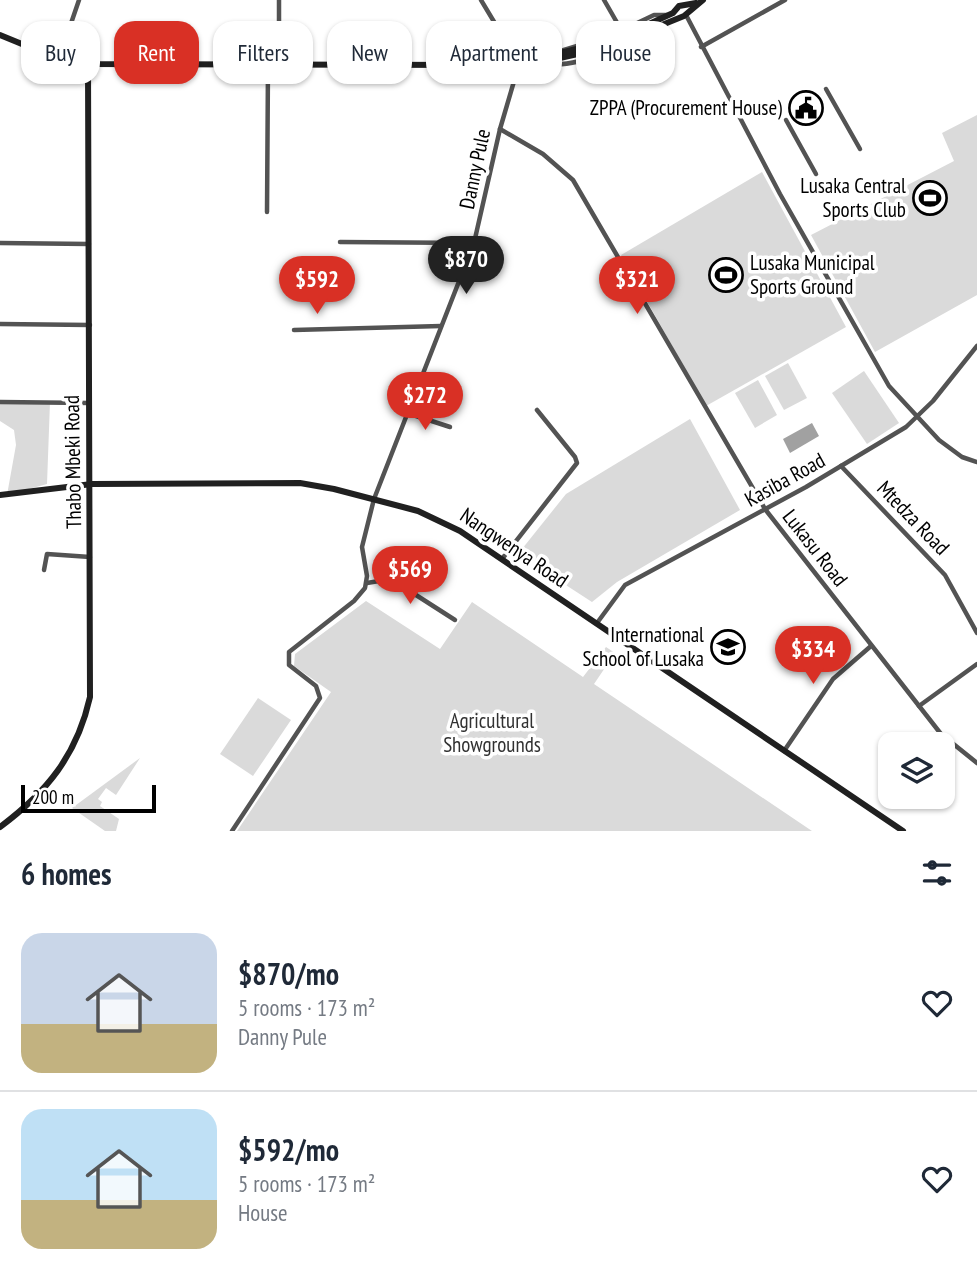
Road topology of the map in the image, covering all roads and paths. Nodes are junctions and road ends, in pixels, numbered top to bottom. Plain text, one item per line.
1 (79, 0) edge
2 (279, 0) edge
3 (481, 0) edge
4 (604, 0) edge
5 (785, 0) edge
6 (700, 1) edge
7 (681, 10) edge
8 (667, 18) junction
9 (72, 21) edge
10 (279, 21) edge
11 (492, 21) edge
12 (617, 21) edge
13 (641, 21) edge
14 (661, 21) edge
15 (666, 21) edge
16 (0, 35) edge
17 (21, 44) edge
18 (701, 47) junction
19 (313, 63) edge
20 (100, 64) edge
21 (213, 64) edge
22 (426, 64) edge
23 (88, 84) edge
24 (268, 84) edge
25 (512, 84) edge
26 (826, 89) dead end
27 (786, 120) dead end
28 (500, 129) junction
29 (860, 149) dead end
30 (816, 174) dead end
31 (267, 212) dead end
32 (340, 242) dead end
33 (0, 243) edge
34 (474, 243) junction
35 (89, 244) junction
36 (0, 324) edge
37 (91, 325) junction
38 (441, 326) junction
39 (294, 330) dead end
40 (977, 346) edge
41 (0, 402) edge
42 (89, 402) junction
43 (537, 410) dead end
44 (407, 413) junction
45 (917, 418) junction
46 (450, 427) dead end
47 (977, 462) edge
48 (841, 466) junction
49 (92, 484) junction
50 (0, 495) edge
51 (374, 499) junction
52 (765, 509) junction
53 (91, 558) junction
54 (502, 560) junction
55 (44, 570) dead end
56 (367, 583) junction
57 (455, 620) dead end
58 (596, 624) junction
59 (977, 633) edge
60 (871, 646) junction
61 (977, 664) edge
62 (919, 706) junction
63 (784, 751) junction
64 (977, 763) edge
65 (0, 827) edge
66 (232, 831) edge
67 (903, 831) edge

1 - 9 street
2 - 10 street
3 - 11 street
4 - 12 street
5 - 18 street
6 - 7 main road
7 - 8 main road
7 - 18 street
8 - 13 street
8 - 14 main road, bridge
8 - 15 street
16 - 17 main road
18 - 45 street
19 - 22 main road
20 - 21 main road
23 - 35 main road, Thabo Mbeki Road
24 - 31 street
25 - 28 street, Danny Pule
26 - 29 street
27 - 30 street
28 - 34 street, Danny Pule
28 - 52 street, Lukasu Road
32 - 34 street
33 - 35 street
34 - 38 street, Danny Pule
35 - 37 main road, Thabo Mbeki Road
36 - 37 street
37 - 42 main road, Thabo Mbeki Road
38 - 39 street
38 - 44 street, Danny Pule
40 - 45 street, Kasiba Road
41 - 42 street
42 - 49 main road, Thabo Mbeki Road
43 - 54 street
44 - 46 street
44 - 51 street, Danny Pule
45 - 47 street
45 - 48 street, Kasiba Road
48 - 52 street, Kasiba Road
48 - 59 street, Mtedza Road
49 - 50 main road, Nangwenya Road
49 - 51 main road, Nangwenya Road
49 - 53 main road, Thabo Mbeki Road
51 - 54 main road, Nangwenya Road
51 - 56 street, Danny Pule
52 - 58 street, Kasiba Road
52 - 60 street, Lukasu Road
53 - 55 street
53 - 65 main road, Thabo Mbeki Road
54 - 58 main road, Nangwenya Road
56 - 57 street
56 - 66 street
58 - 63 main road, Nangwenya Road
60 - 62 street, Lukasu Road
60 - 63 street
61 - 62 street
62 - 64 street, Lukasu Road
63 - 67 main road, Nangwenya Road

